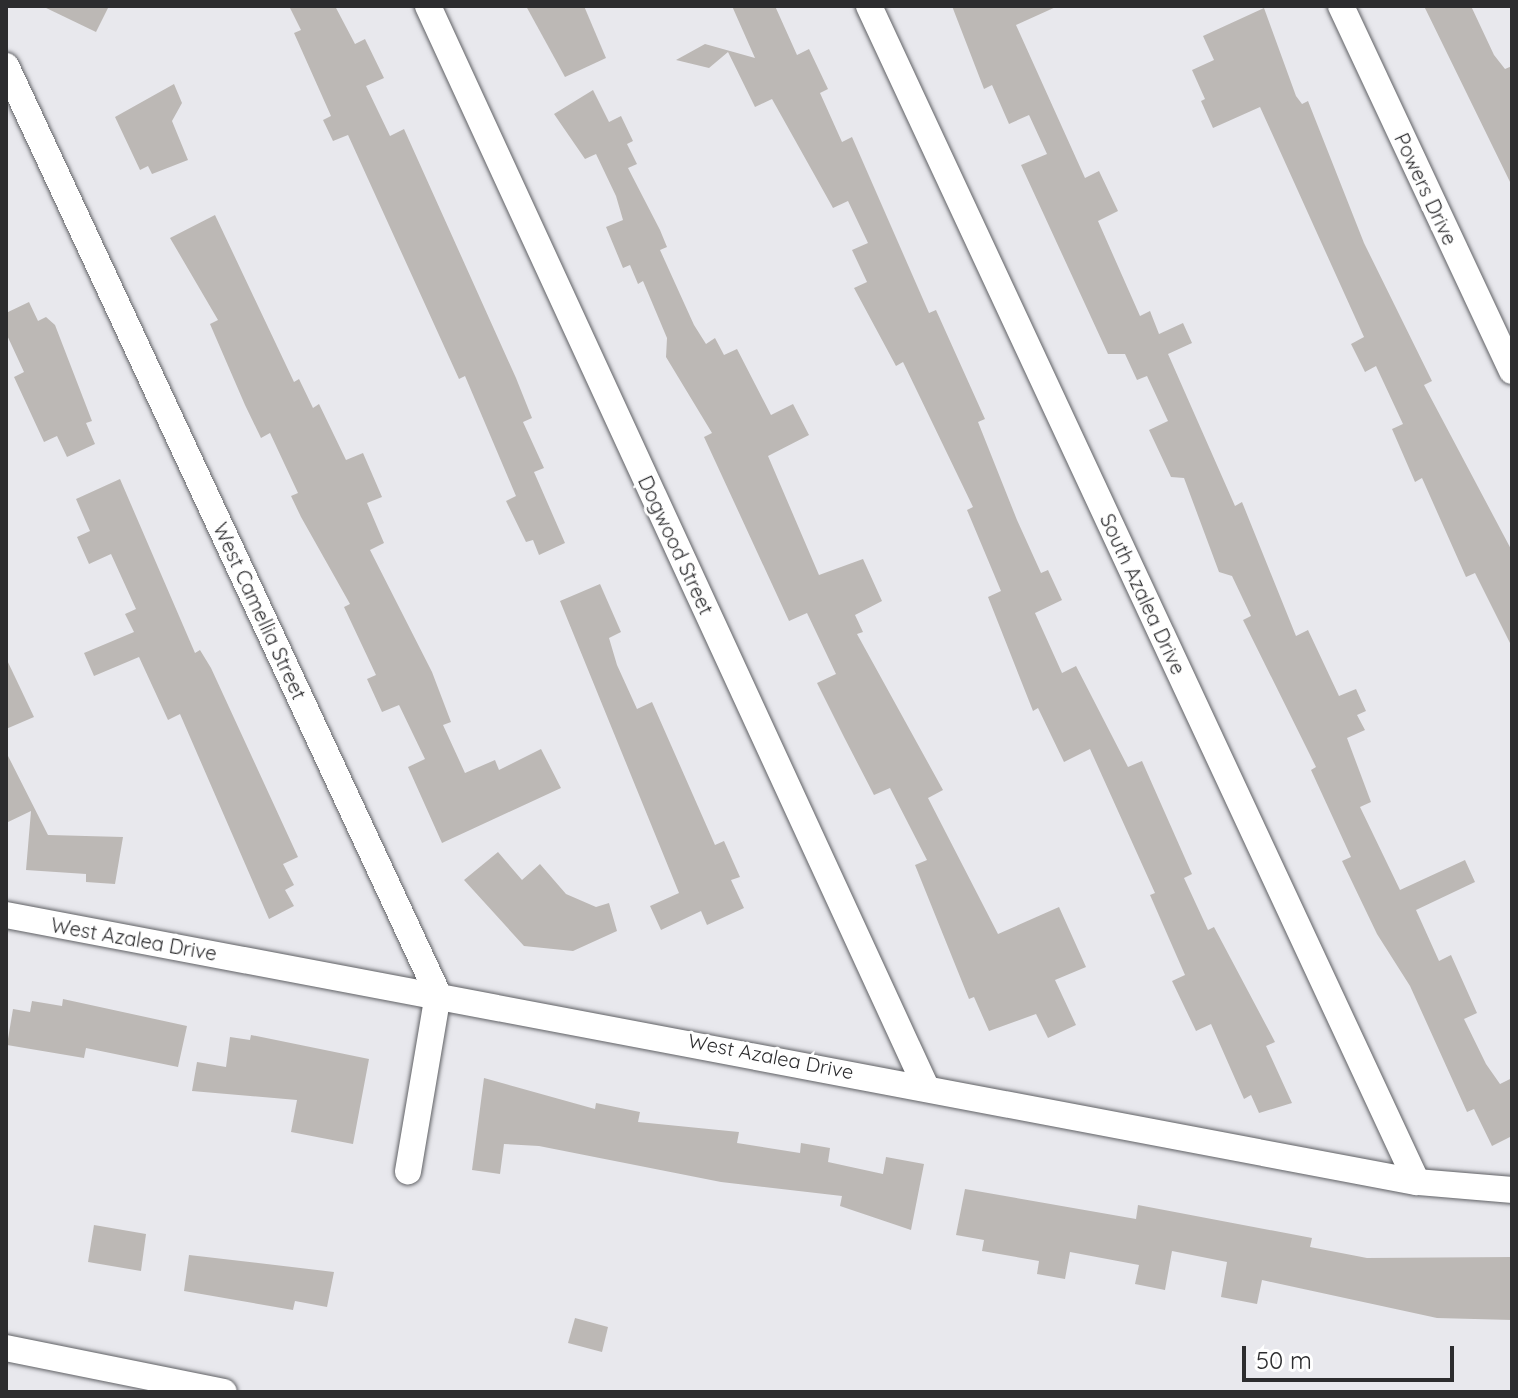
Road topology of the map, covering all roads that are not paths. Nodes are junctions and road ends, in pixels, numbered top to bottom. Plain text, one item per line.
1 (428, 6) edge
2 (869, 6) edge
3 (1341, 6) edge
4 (6, 66) edge
5 (1512, 371) edge
6 (18, 918) edge
7 (438, 994) junction
8 (925, 1085) junction
9 (408, 1171) dead end
10 (1417, 1182) junction
11 (1512, 1190) edge
12 (6, 1348) edge
13 (224, 1392) edge

1 - 8 street, Dogwood Street
2 - 10 street, South Azalea Drive
3 - 5 street, Powers Drive
4 - 7 street, West Camellia Street
6 - 7 street, West Azalea Drive
7 - 8 street, West Azalea Drive
7 - 9 street
8 - 10 street, West Azalea Drive
10 - 11 street, West Azalea Drive
12 - 13 street

